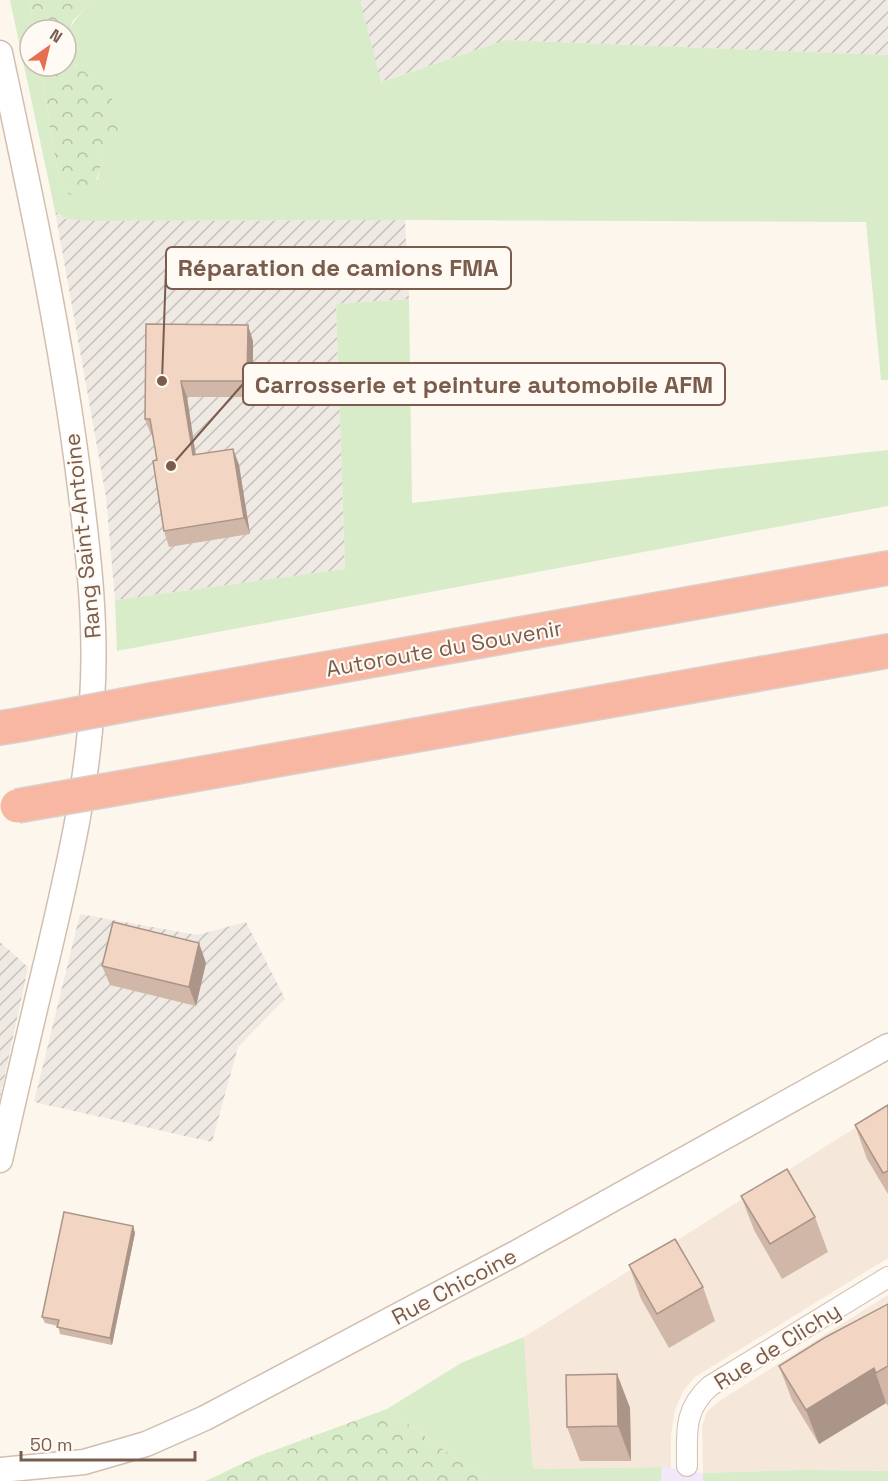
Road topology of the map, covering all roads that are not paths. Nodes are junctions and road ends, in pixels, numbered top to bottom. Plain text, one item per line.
1 (0, 53) edge
2 (888, 568) edge
3 (888, 651) edge
4 (12, 726) edge
5 (8, 807) edge
6 (888, 1046) edge
7 (0, 1160) edge
8 (888, 1277) edge
9 (687, 1466) dead end
10 (0, 1470) edge

1 - 7 street, Rang Saint-Antoine
2 - 4 highway, Autoroute du Souvenir, bridge
3 - 5 highway, bridge
6 - 10 street, Rue Chicoine
8 - 9 street, Rue de Clichy

